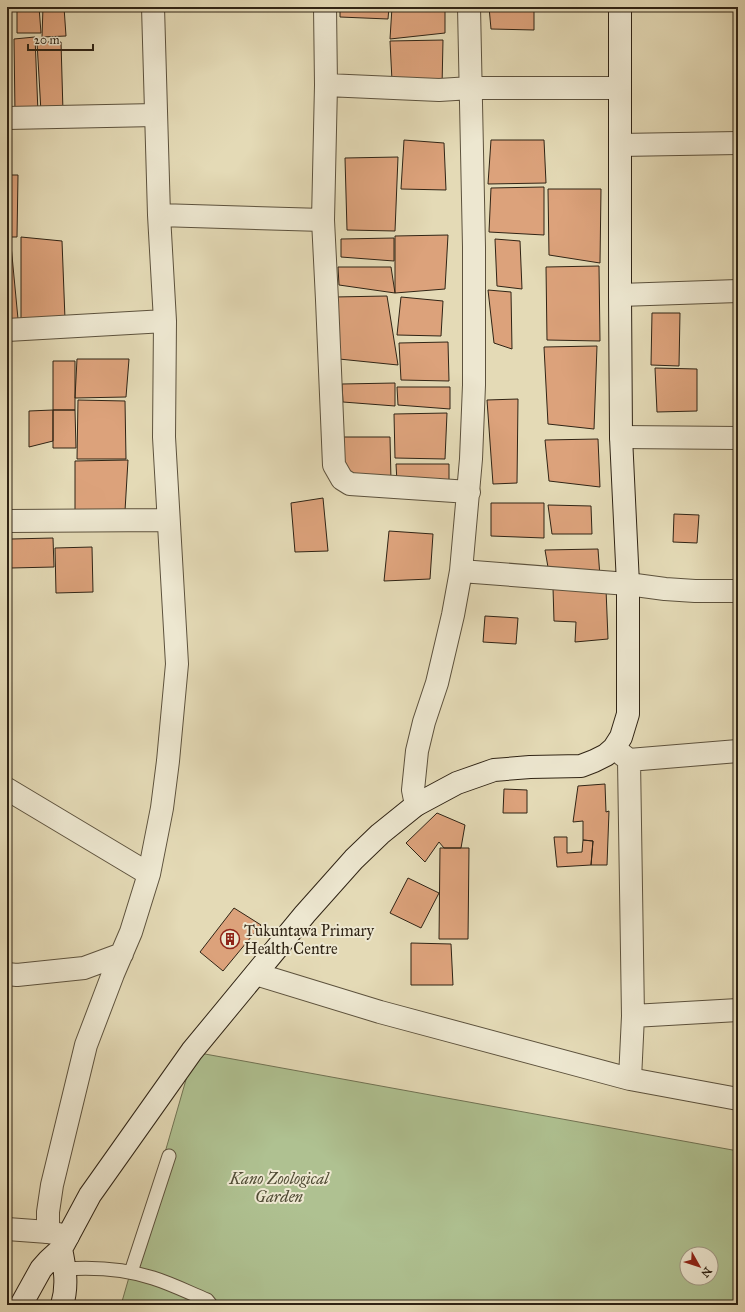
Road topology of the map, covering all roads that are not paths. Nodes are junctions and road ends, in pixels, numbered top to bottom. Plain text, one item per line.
1 (153, 7) edge
2 (325, 7) edge
3 (470, 7) edge
4 (620, 7) edge
5 (326, 85) junction
6 (470, 88) junction
7 (620, 88) junction
8 (156, 115) junction
9 (7, 118) edge
10 (738, 143) edge
11 (620, 145) junction
12 (159, 215) junction
13 (323, 220) junction
14 (738, 291) edge
15 (620, 295) junction
16 (165, 321) junction
17 (7, 330) edge
18 (622, 437) junction
19 (738, 438) edge
20 (469, 492) junction
21 (168, 520) junction
22 (7, 521) edge
23 (461, 571) junction
24 (628, 584) junction
25 (738, 591) edge
26 (738, 751) edge
27 (622, 754) junction
28 (7, 790) edge
29 (416, 805) junction
30 (149, 874) junction
31 (122, 954) junction
32 (7, 974) edge
33 (256, 974) junction
34 (738, 1010) edge
35 (633, 1016) junction
36 (630, 1079) junction
37 (738, 1099) edge
38 (169, 1156) dead end
39 (7, 1230) edge
40 (61, 1246) junction
41 (131, 1272) junction
42 (21, 1305) edge
43 (62, 1305) edge
44 (211, 1305) edge

1 - 8 street
2 - 5 street
3 - 6 street
4 - 7 street
5 - 6 street
5 - 13 street
6 - 7 street
6 - 20 street
7 - 11 street
8 - 9 street
8 - 12 street
10 - 11 street
11 - 15 street
12 - 13 street
12 - 16 street
13 - 20 street
14 - 15 street
15 - 18 street
16 - 17 street
16 - 21 street
18 - 19 street
18 - 24 street
20 - 23 street
21 - 22 street
21 - 30 street
23 - 24 street
23 - 29 street
24 - 25 street
24 - 27 street
26 - 27 street
27 - 29 street
27 - 35 street
28 - 30 street
29 - 33 street
30 - 31 street
31 - 32 street
31 - 40 street
33 - 36 street
33 - 40 street
34 - 35 street
35 - 36 street
36 - 37 street
38 - 41 lane
39 - 40 street
40 - 41 lane
40 - 42 street
40 - 43 street
41 - 44 lane

